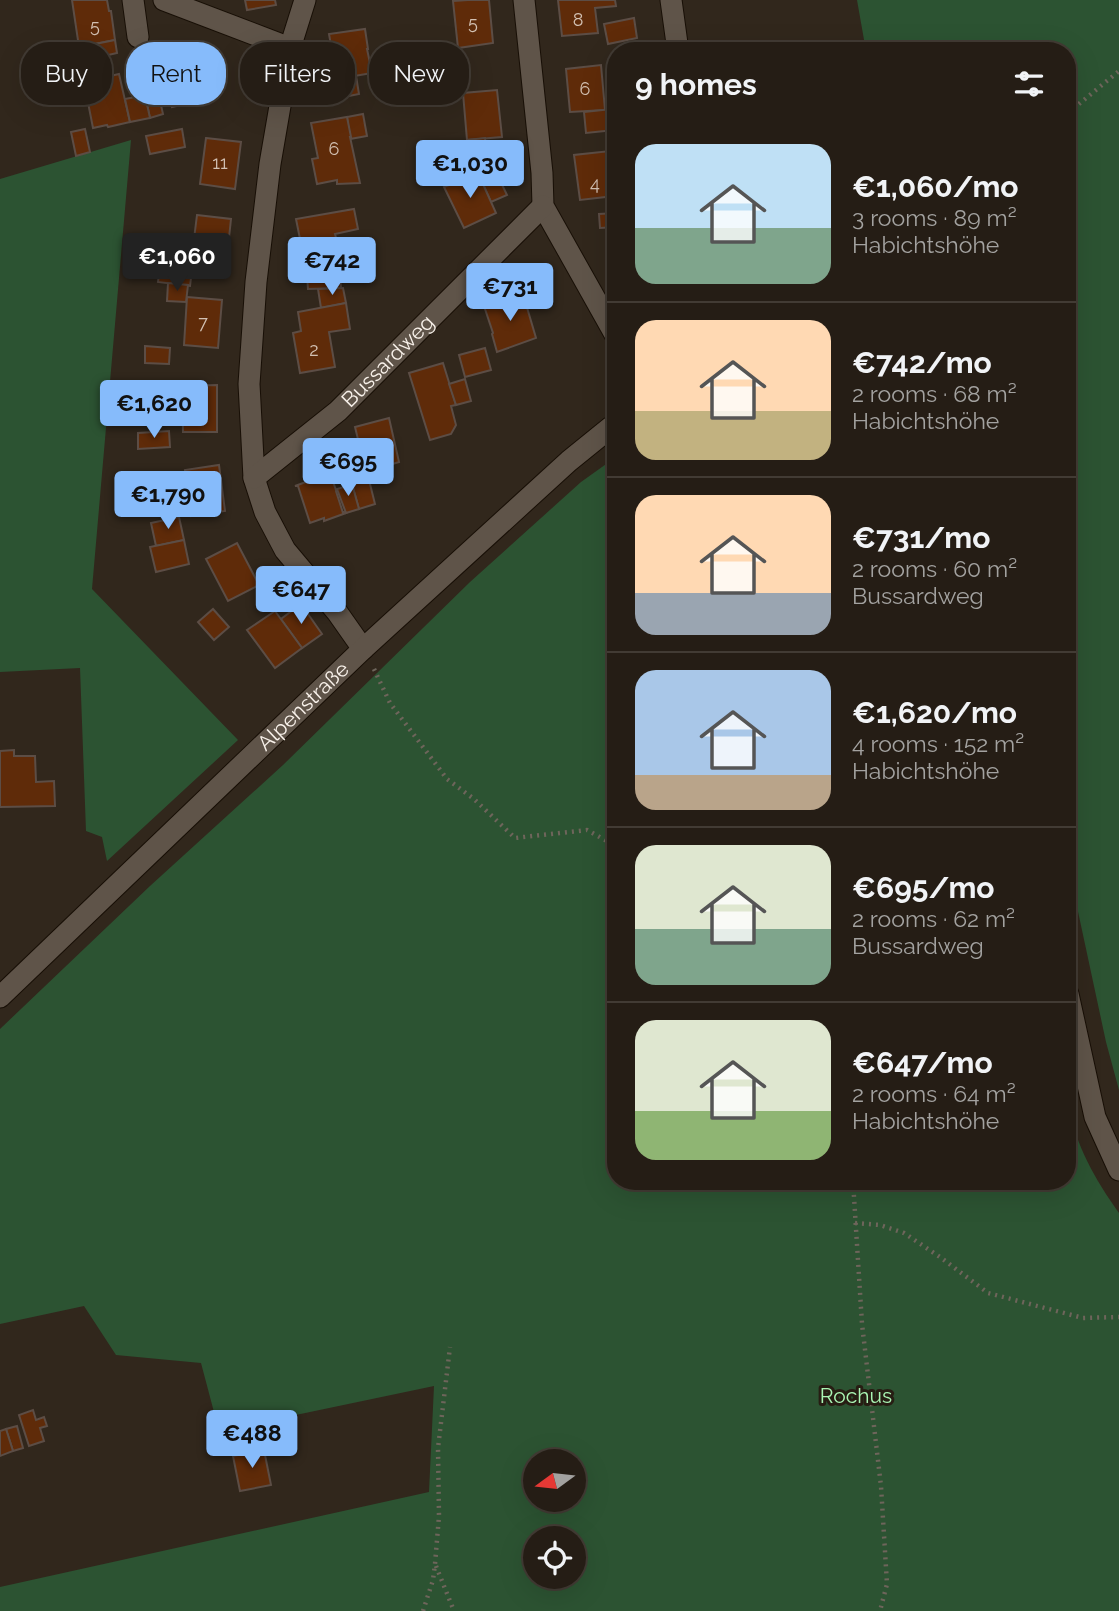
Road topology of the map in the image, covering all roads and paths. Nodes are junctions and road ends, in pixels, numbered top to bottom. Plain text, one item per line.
1 (133, 0) edge
2 (164, 0) edge
3 (304, 0) edge
4 (524, 0) edge
5 (671, 0) edge
6 (138, 37) dead end
7 (274, 42) edge
8 (292, 42) edge
9 (677, 42) edge
10 (1119, 71) edge
11 (280, 105) edge
12 (1076, 106) edge
13 (543, 206) junction
14 (607, 320) edge
15 (607, 430) edge
16 (254, 478) junction
17 (363, 649) junction
18 (607, 841) edge
19 (0, 997) edge
20 (1076, 1030) edge
21 (1119, 1170) edge
22 (853, 1190) edge
23 (855, 1223) junction
24 (1119, 1317) edge
25 (450, 1347) dead end
26 (435, 1564) junction
27 (423, 1611) edge
28 (454, 1611) edge
29 (880, 1611) edge

1 - 6 street
2 - 7 street
3 - 8 street
4 - 13 street
5 - 9 street
10 - 12 path
11 - 16 street
13 - 14 street
13 - 16 street, Bussardweg
15 - 17 street, Alpenstraße
16 - 17 street
17 - 18 path
17 - 19 street, Alpenstraße
20 - 21 street
22 - 23 path
23 - 24 path
23 - 29 path
25 - 26 path
26 - 27 path
26 - 28 path

